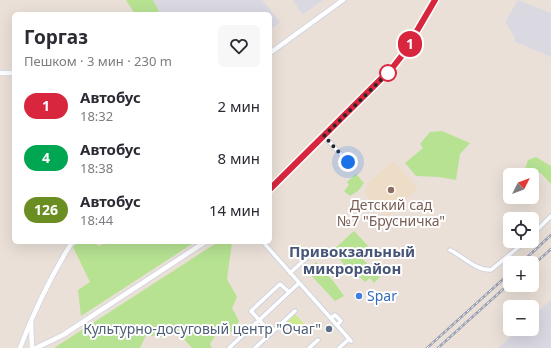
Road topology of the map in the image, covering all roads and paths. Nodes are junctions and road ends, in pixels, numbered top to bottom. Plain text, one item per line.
1 (343, 0) edge
2 (435, 0) edge
3 (272, 52) edge
4 (0, 73) edge
5 (12, 73) edge
6 (324, 136) junction
7 (348, 162) dead end
8 (272, 186) edge
9 (551, 216) edge
10 (539, 228) edge
11 (71, 244) edge
12 (202, 244) edge
13 (265, 244) edge
14 (518, 248) edge
15 (450, 250) dead end
16 (312, 254) dead end
17 (290, 273) junction
18 (299, 283) junction
19 (289, 292) junction
20 (295, 311) dead end
21 (32, 317) junction
22 (260, 320) junction
23 (271, 333) junction
24 (318, 340) dead end
25 (20, 348) edge
26 (32, 348) edge
27 (36, 348) edge
28 (229, 348) edge
29 (255, 348) edge
30 (309, 348) edge
31 (339, 348) edge

1 - 3 street
2 - 6 street
4 - 5 street
6 - 7 street
6 - 8 street
9 - 10 street
11 - 21 street
12 - 27 street
13 - 17 street
14 - 15 street
16 - 17 street
17 - 18 street
18 - 19 street
18 - 31 street
19 - 22 street
19 - 22 street
20 - 23 street
21 - 25 street
21 - 26 street
22 - 23 street
22 - 28 street
23 - 29 street
24 - 30 street

